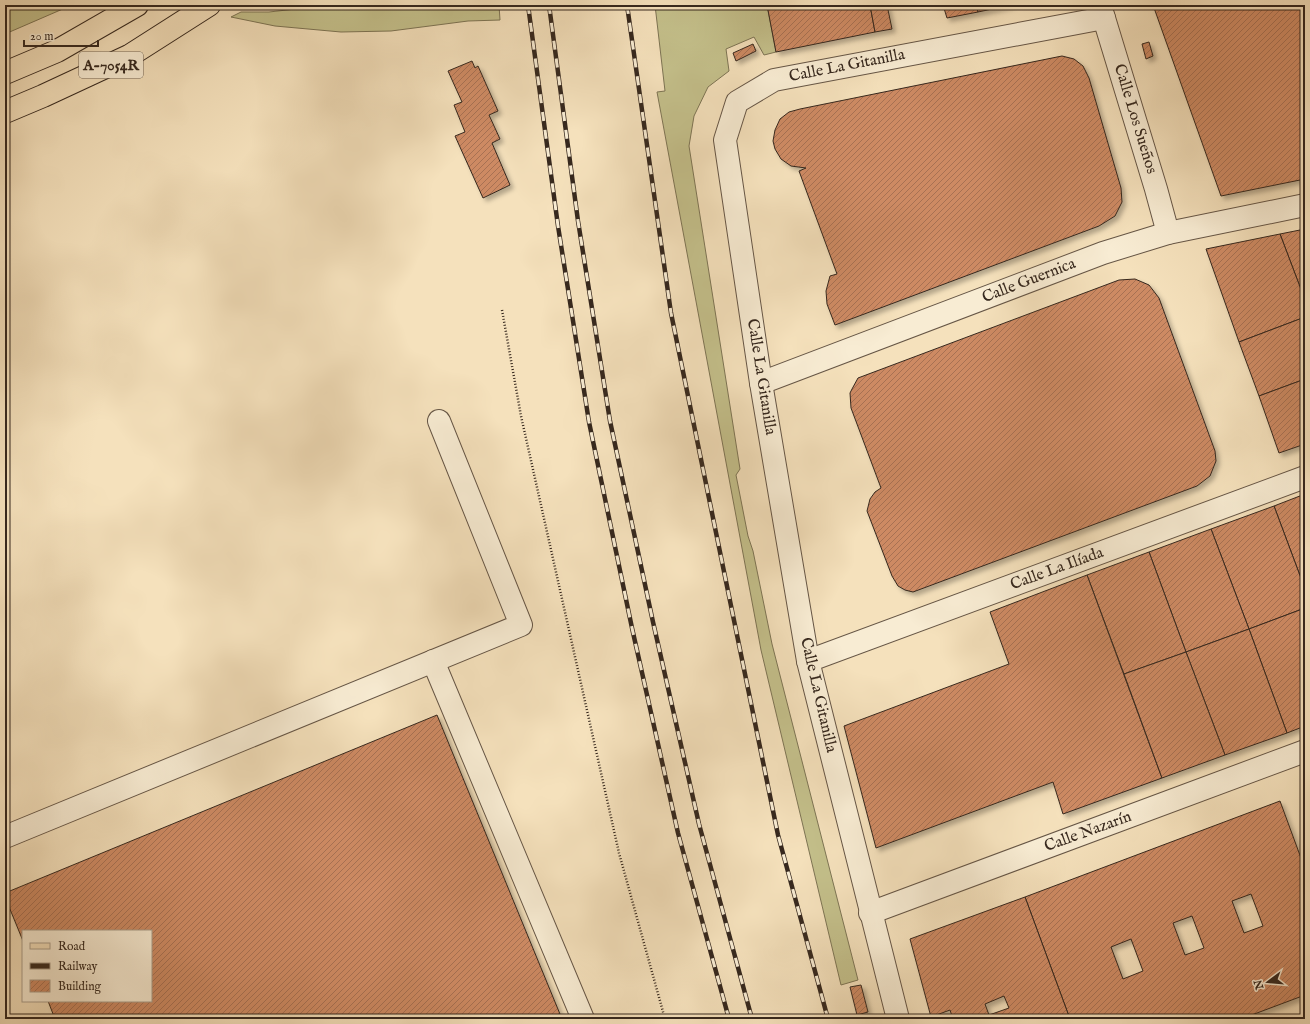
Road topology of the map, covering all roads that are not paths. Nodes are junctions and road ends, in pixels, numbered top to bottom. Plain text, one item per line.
1 (137, 5) edge
2 (209, 5) edge
3 (1102, 11) edge
4 (5, 73) edge
5 (5, 112) edge
6 (1305, 205) edge
7 (1168, 233) junction
8 (761, 383) junction
9 (439, 421) dead end
10 (1305, 477) edge
11 (433, 661) junction
12 (808, 661) junction
13 (1305, 751) edge
14 (5, 837) edge
15 (870, 913) junction
16 (583, 1019) edge
17 (898, 1019) edge

1 - 4 main road, A-7054R
2 - 5 main road, A-7054R
3 - 7 street, Calle Los Sueños
3 - 8 street, Calle La Gitanilla
6 - 7 street, Calle Guernica
7 - 8 street, Calle Guernica
8 - 12 street, Calle La Gitanilla
9 - 11 street
10 - 12 street, Calle La Ilíada
11 - 14 street
11 - 16 street
12 - 15 street, Calle La Gitanilla
13 - 15 street, Calle Nazarín
15 - 17 street, Calle La Gitanilla

